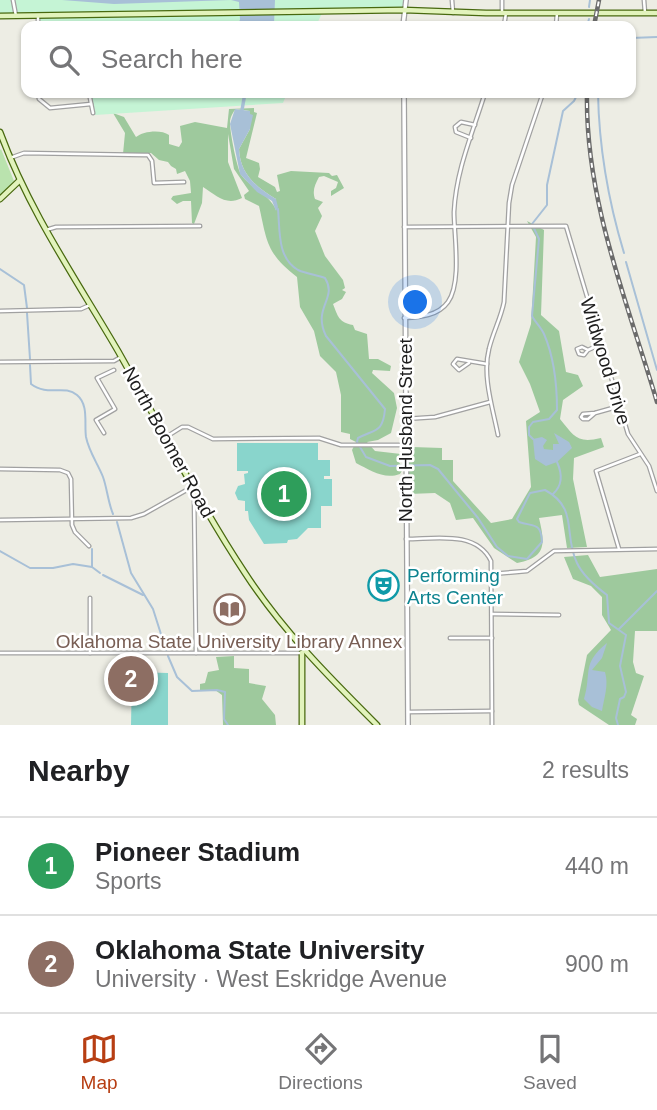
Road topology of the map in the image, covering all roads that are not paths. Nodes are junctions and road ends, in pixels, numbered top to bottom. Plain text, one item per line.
1 (13, 0) edge
2 (406, 0) edge
3 (452, 0) edge
4 (502, 0) edge
5 (644, 0) edge
6 (404, 10) junction
7 (453, 13) junction
8 (504, 13) junction
9 (557, 13) junction
10 (645, 13) junction
11 (657, 13) edge
12 (38, 15) junction
13 (0, 16) edge
14 (16, 16) junction
15 (38, 21) edge
16 (403, 21) edge
17 (504, 21) edge
18 (556, 21) edge
19 (39, 98) edge
20 (90, 98) edge
21 (404, 98) edge
22 (483, 98) edge
23 (541, 98) edge
24 (91, 104) junction
25 (93, 113) dead end
26 (475, 125) junction
27 (0, 132) edge
28 (471, 138) junction
29 (10, 158) junction
30 (19, 181) junction
31 (184, 183) dead end
32 (9, 190) junction
33 (26, 194) junction
34 (0, 199) edge
35 (200, 226) dead end
36 (454, 227) junction
37 (508, 227) junction
38 (404, 228) junction
39 (45, 231) junction
40 (90, 304) junction
41 (0, 311) edge
42 (404, 318) junction
43 (601, 344) junction
44 (588, 350) dead end
45 (121, 358) junction
46 (0, 362) edge
47 (469, 363) dead end
48 (487, 364) junction
49 (114, 370) dead end
50 (491, 401) junction
51 (620, 406) junction
52 (594, 414) dead end
53 (405, 419) junction
54 (104, 433) dead end
55 (498, 435) dead end
56 (166, 437) junction
57 (405, 444) junction
58 (642, 454) junction
59 (0, 470) edge
60 (193, 486) junction
61 (657, 491) edge
62 (72, 518) junction
63 (0, 520) edge
64 (406, 539) junction
65 (89, 546) dead end
66 (619, 549) junction
67 (657, 549) edge
68 (492, 574) junction
69 (90, 598) dead end
70 (492, 614) junction
71 (559, 615) dead end
72 (450, 638) dead end
73 (492, 638) junction
74 (0, 653) edge
75 (90, 653) junction
76 (196, 653) junction
77 (303, 653) junction
78 (492, 711) junction
79 (407, 712) junction
80 (302, 725) edge
81 (377, 725) edge
82 (408, 725) edge
83 (492, 725) edge

1 - 14 street
2 - 6 street
3 - 7 street
4 - 8 street
5 - 10 street
6 - 7 main road
6 - 12 main road
6 - 16 street
7 - 8 main road
8 - 9 main road
8 - 17 street
9 - 10 main road
9 - 18 street
10 - 11 main road
12 - 14 main road
12 - 15 street
13 - 14 main road
19 - 24 street
20 - 24 street
21 - 38 street, North Husband Street
22 - 26 street
23 - 37 street
24 - 25 street
26 - 28 street
26 - 28 street
27 - 29 main road, North Boomer Road
28 - 36 street
29 - 30 main road, North Boomer Road
29 - 31 street
30 - 32 main road
30 - 33 main road, North Boomer Road
32 - 33 main road
32 - 34 main road
33 - 39 main road, North Boomer Road
35 - 39 street
36 - 37 street
36 - 38 street
36 - 42 street
37 - 43 street, Wildwood Drive
37 - 48 street
38 - 42 street, North Husband Street
39 - 40 main road, North Boomer Road
40 - 41 street
40 - 45 main road, North Boomer Road
42 - 53 street, North Husband Street
43 - 44 street
43 - 51 street, Wildwood Drive
45 - 46 street
45 - 56 main road, North Boomer Road
47 - 48 street
48 - 50 street
49 - 54 street
50 - 53 street
50 - 55 street
51 - 52 street
51 - 58 street, Wildwood Drive
53 - 57 street, North Husband Street
56 - 57 street
56 - 60 main road, North Boomer Road
57 - 64 street, North Husband Street
58 - 61 street, Wildwood Drive
58 - 66 street
59 - 62 street
60 - 62 street
60 - 76 street
60 - 77 main road, North Boomer Road
62 - 63 street
62 - 65 street
64 - 68 street
64 - 79 street, North Husband Street
66 - 67 street
66 - 68 street
68 - 70 street
69 - 75 street
70 - 71 street
70 - 73 street
72 - 73 street
73 - 78 street
74 - 75 street
75 - 76 street
76 - 77 street
77 - 80 main road
77 - 81 main road, North Boomer Road
78 - 79 street
78 - 83 street
79 - 82 street, North Husband Street

